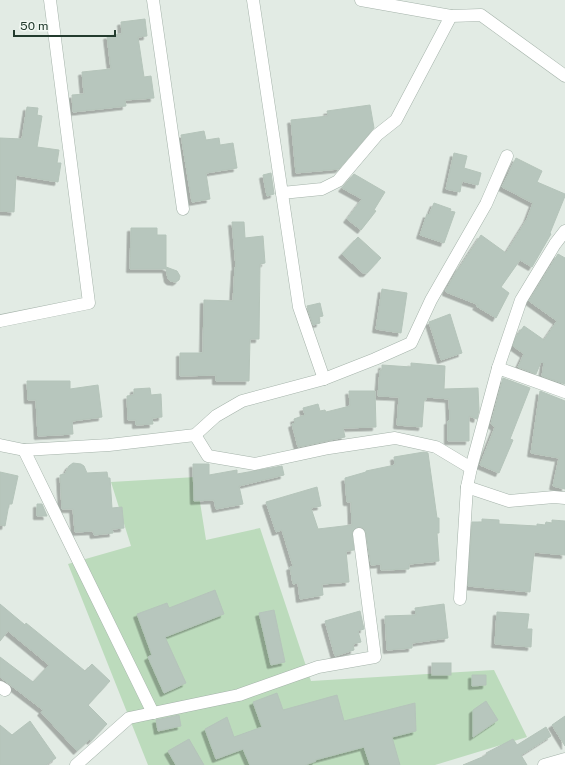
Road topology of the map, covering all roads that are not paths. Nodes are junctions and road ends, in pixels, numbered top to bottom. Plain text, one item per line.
1 (50, 0) edge
2 (153, 0) edge
3 (253, 0) edge
4 (362, 0) edge
5 (451, 16) junction
6 (565, 76) edge
7 (507, 156) dead end
8 (282, 193) junction
9 (183, 209) dead end
10 (565, 231) edge
11 (560, 247) edge
12 (0, 321) edge
13 (498, 368) junction
14 (324, 380) junction
15 (565, 392) edge
16 (195, 435) junction
17 (0, 445) edge
18 (24, 450) junction
19 (471, 468) junction
20 (467, 487) junction
21 (565, 498) edge
22 (359, 534) dead end
23 (460, 599) dead end
24 (153, 713) junction
25 (565, 759) edge
26 (76, 765) edge
27 (544, 765) edge

1 - 12 street
2 - 9 street
3 - 8 street
4 - 5 street
5 - 6 street
5 - 8 street
7 - 14 street
8 - 14 street
10 - 11 street
11 - 13 street
13 - 15 street
13 - 19 street
14 - 16 street
16 - 18 street
16 - 19 street
17 - 18 street
18 - 24 street
19 - 20 street
20 - 21 street
20 - 23 street
22 - 24 street
24 - 26 street
25 - 27 street

